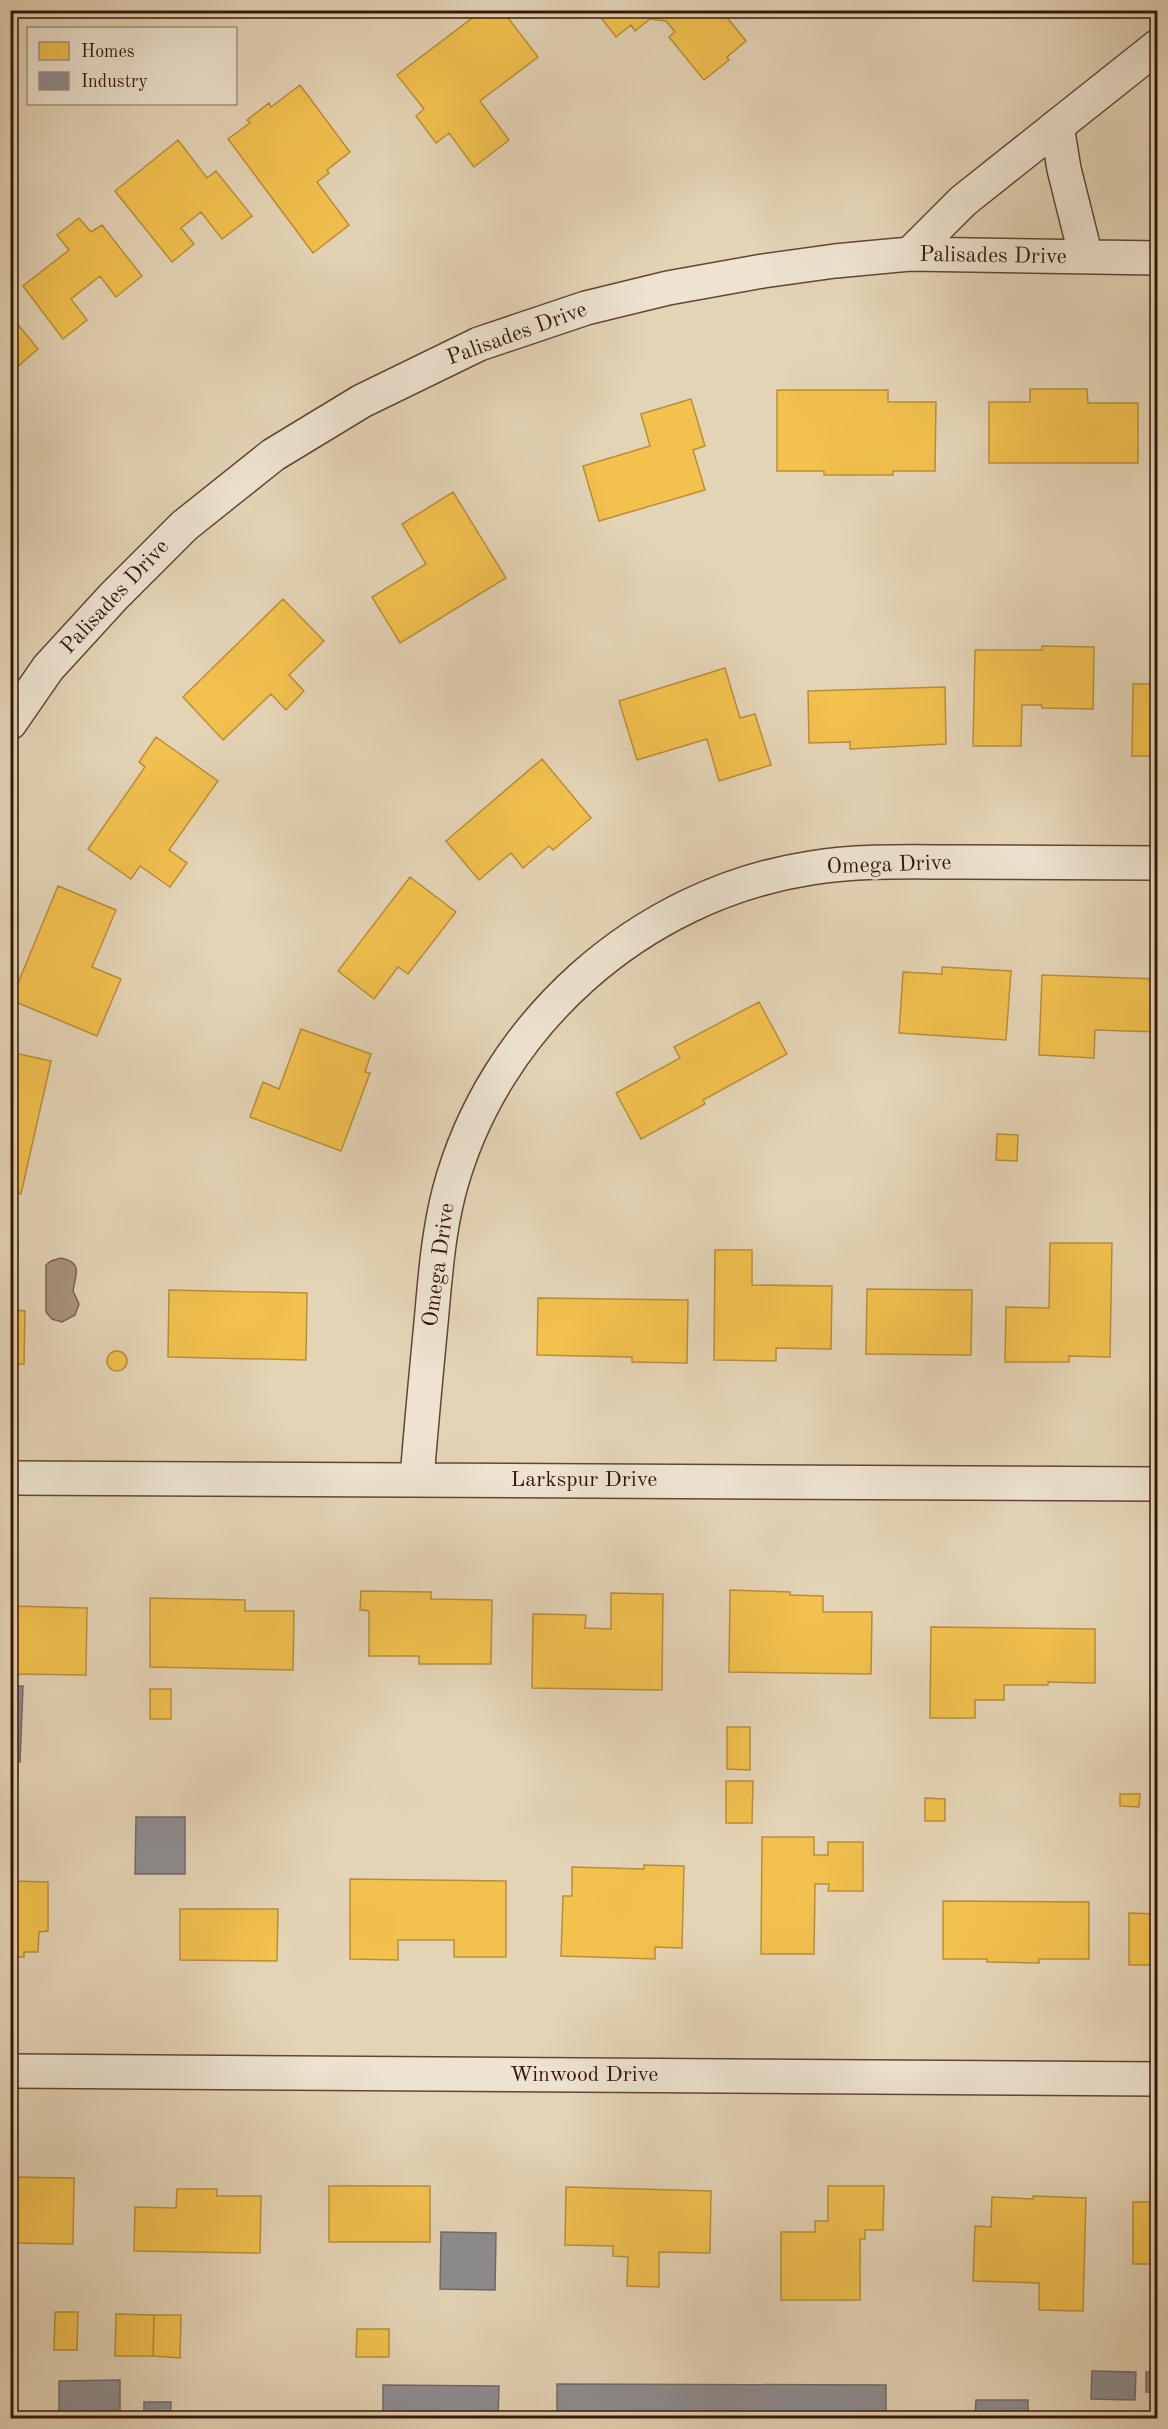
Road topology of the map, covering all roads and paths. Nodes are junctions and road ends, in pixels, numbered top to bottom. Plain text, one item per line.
1 (1158, 46) edge
2 (1057, 126) junction
3 (910, 254) junction
4 (1086, 257) junction
5 (1158, 258) edge
6 (10, 723) edge
7 (1158, 863) edge
8 (10, 1478) edge
9 (417, 1479) junction
10 (1158, 1484) edge
11 (10, 2071) edge
12 (1158, 2079) edge

1 - 2 street
2 - 3 street
2 - 4 street
3 - 4 street, Palisades Drive
3 - 6 street, Palisades Drive
4 - 5 street, Palisades Drive
7 - 9 street, Omega Drive
8 - 9 street, Larkspur Drive
9 - 10 street, Larkspur Drive
11 - 12 street, Winwood Drive

